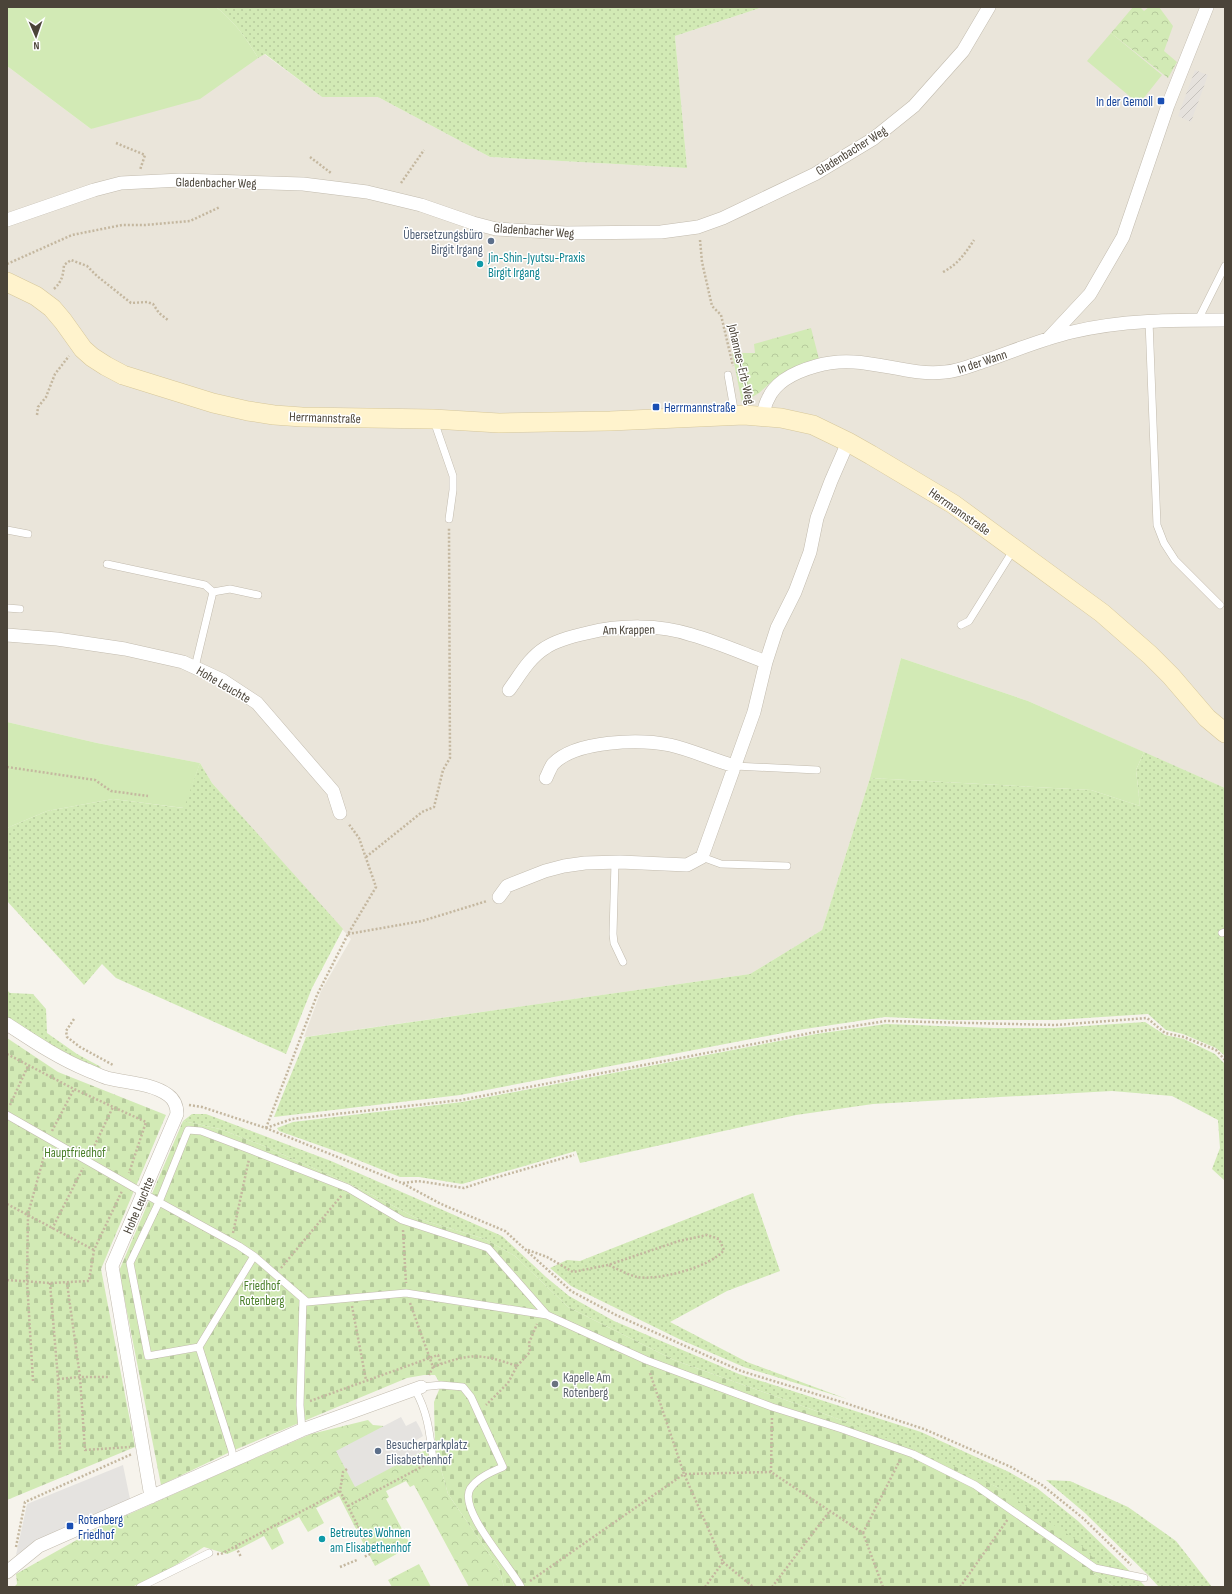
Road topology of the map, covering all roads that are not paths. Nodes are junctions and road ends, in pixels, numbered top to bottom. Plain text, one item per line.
1 (989, 7) edge
2 (1207, 7) edge
3 (7, 220) edge
4 (1225, 266) edge
5 (7, 282) edge
6 (1198, 320) junction
7 (1225, 320) edge
8 (1149, 321) junction
9 (1046, 340) junction
10 (728, 375) dead end
11 (735, 415) junction
12 (763, 416) junction
13 (433, 419) junction
14 (848, 442) junction
15 (449, 519) road end
16 (7, 530) edge
17 (28, 534) dead end
18 (1014, 549) junction
19 (107, 564) dead end
20 (213, 592) junction
21 (258, 595) dead end
22 (1220, 605) dead end
23 (7, 608) edge
24 (20, 609) dead end
25 (961, 625) dead end
26 (7, 635) edge
27 (766, 662) junction
28 (195, 667) junction
29 (510, 690) dead end
30 (1225, 733) edge
31 (735, 766) junction
32 (817, 770) dead end
33 (546, 778) dead end
34 (340, 812) road end
35 (702, 857) junction
36 (615, 862) junction
37 (787, 866) dead end
38 (499, 897) road end
39 (623, 962) dead end
40 (7, 1024) edge
41 (7, 1115) edge
42 (143, 1192) junction
43 (159, 1202) junction
44 (254, 1256) junction
45 (303, 1299) junction
46 (544, 1315) junction
47 (199, 1347) junction
48 (418, 1388) junction
49 (302, 1430) junction
50 (233, 1460) junction
51 (433, 1460) road end
52 (151, 1497) junction
53 (209, 1552) dead end
54 (10, 1570) edge
55 (1144, 1578) road end
56 (140, 1587) edge
57 (521, 1587) edge

1 - 3 street, Gladenbacher Weg
2 - 9 street
4 - 6 lane
5 - 13 street, Herrmannstraße
6 - 7 street, In der Wann
6 - 8 street, In der Wann
8 - 9 street, In der Wann
8 - 22 lane
9 - 12 street, In der Wann
10 - 11 lane
11 - 12 street, Herrmannstraße
11 - 13 street, Herrmannstraße
12 - 14 street, Herrmannstraße
13 - 15 lane
14 - 18 street, Herrmannstraße
14 - 27 street
16 - 17 lane
18 - 25 lane
18 - 30 street, Herrmannstraße
19 - 20 lane
20 - 21 lane
20 - 28 lane
23 - 24 lane
26 - 28 street, Hohe Leuchte
27 - 29 street, Am Krappen
27 - 31 street
28 - 34 street, Hohe Leuchte
31 - 32 lane
31 - 33 street
31 - 35 street
35 - 36 street
35 - 37 lane
36 - 38 street
36 - 39 lane
40 - 42 street, Hohe Leuchte
41 - 42 lane
42 - 43 lane
42 - 52 street, Hohe Leuchte
43 - 44 lane
43 - 46 lane
43 - 47 lane
44 - 45 lane
44 - 47 lane
45 - 46 lane
45 - 49 lane
46 - 55 lane
47 - 50 lane
48 - 49 street
48 - 51 lane
48 - 57 lane
49 - 50 street
50 - 52 street
52 - 54 street
53 - 56 lane

